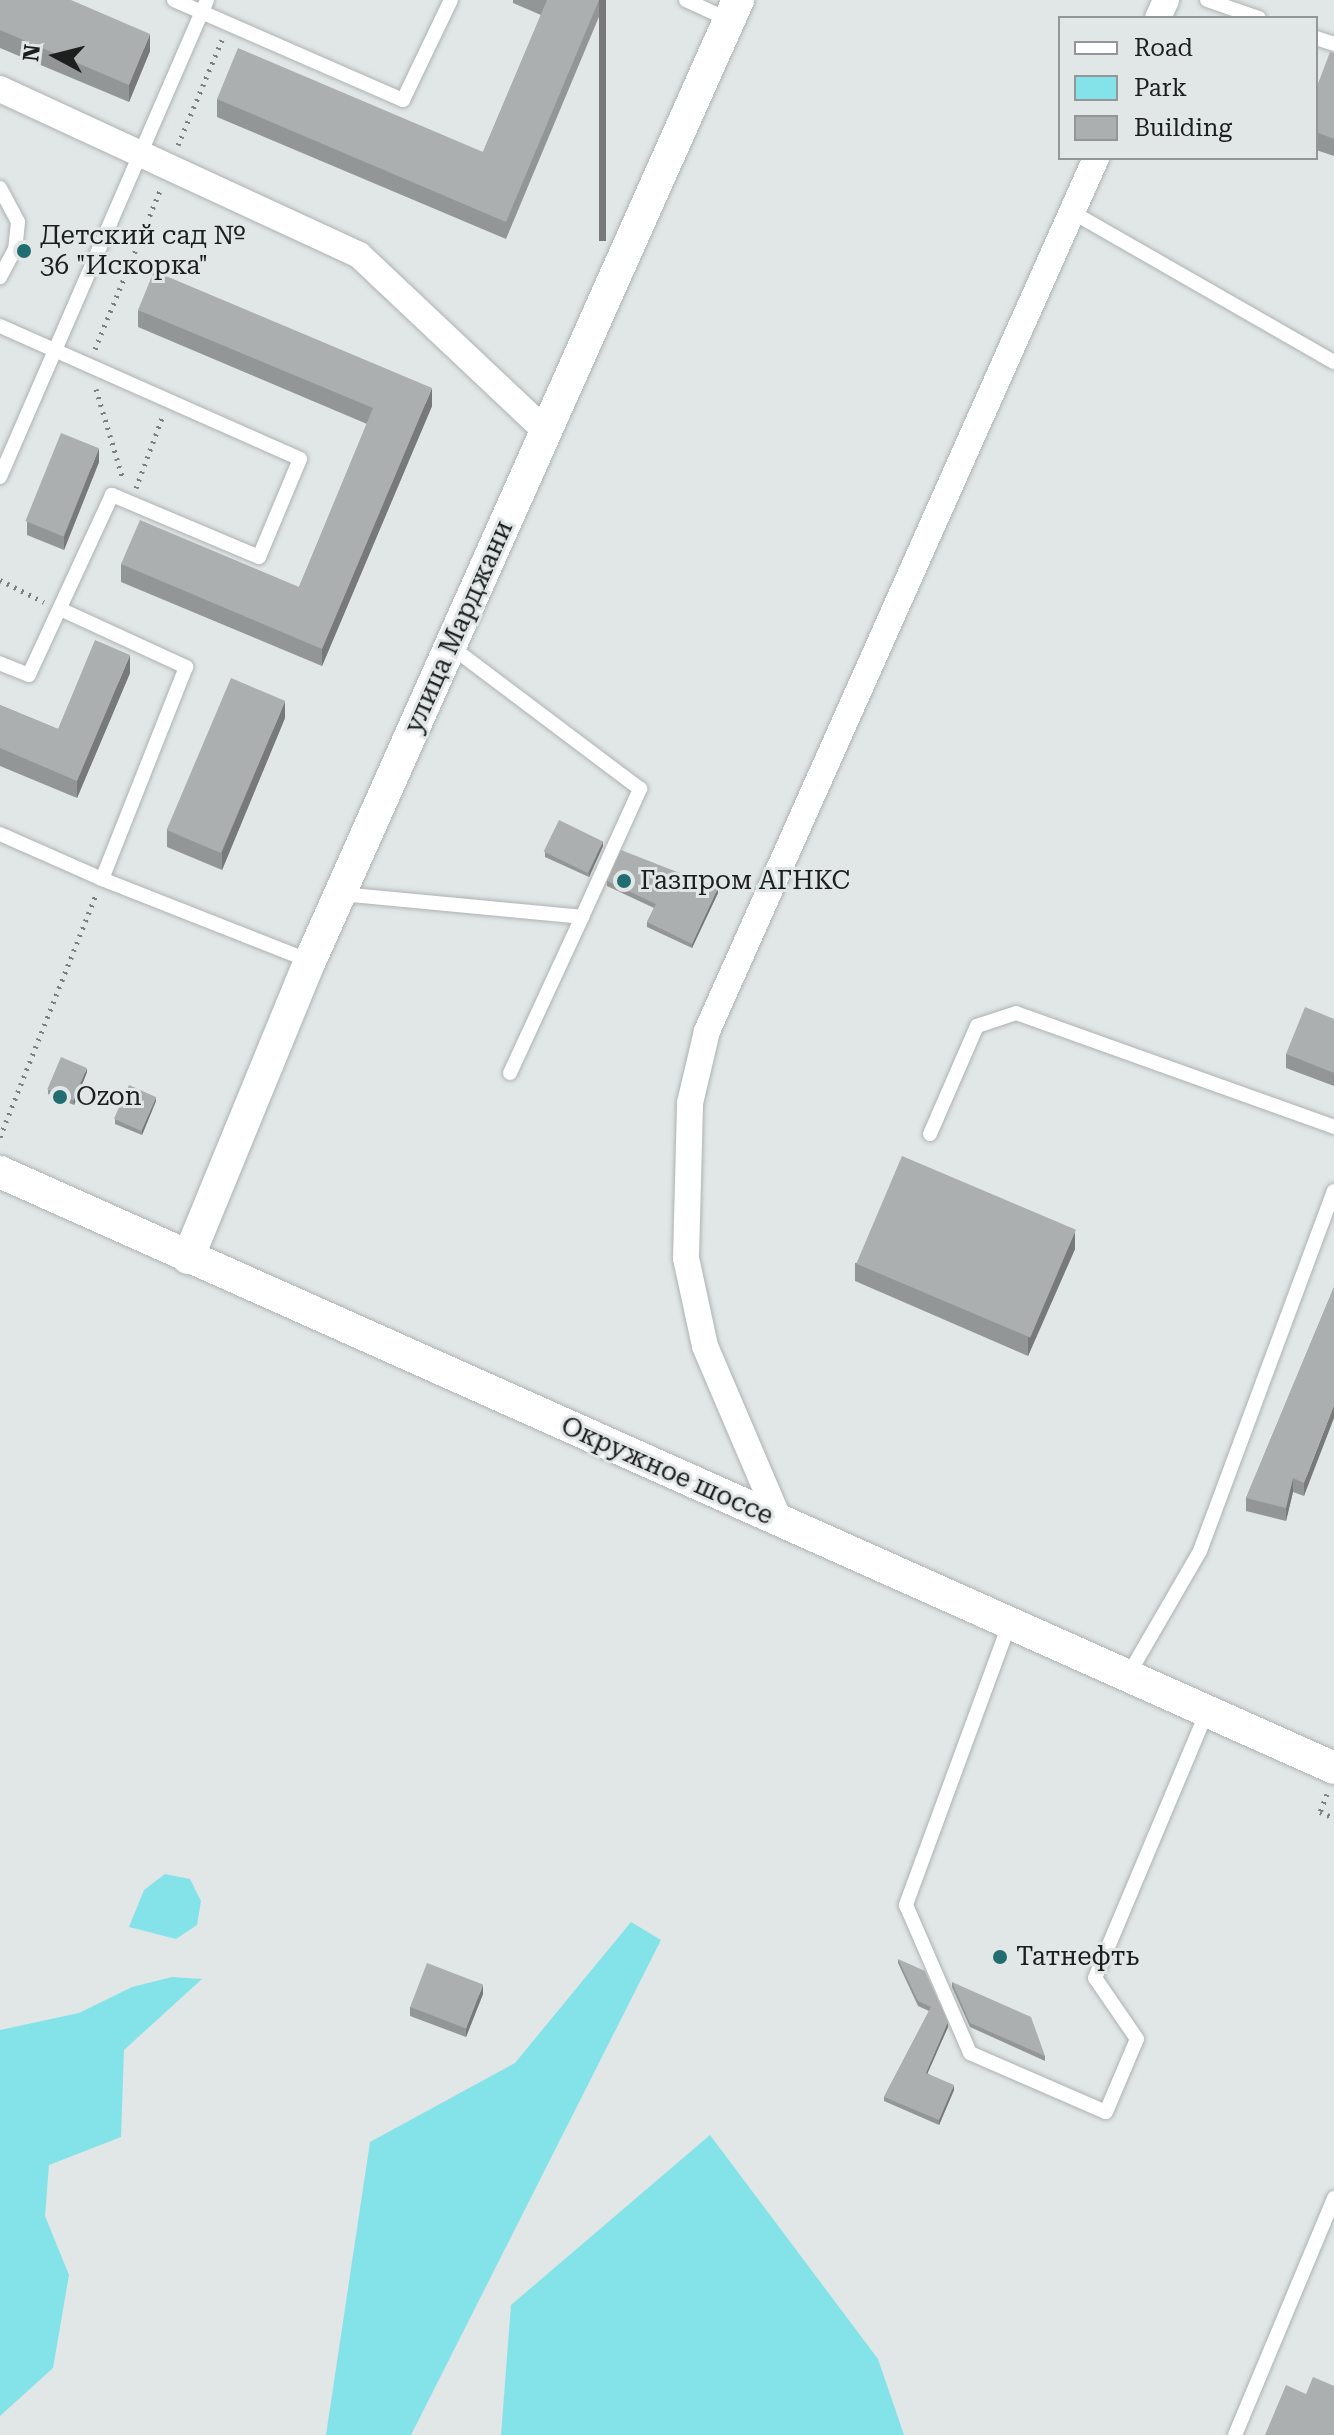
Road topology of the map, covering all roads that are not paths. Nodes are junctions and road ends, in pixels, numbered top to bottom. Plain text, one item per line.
1 (174, 0) edge
2 (451, 0) edge
3 (686, 0) edge
4 (1207, 0) edge
5 (204, 6) edge
6 (734, 10) edge
7 (1253, 16) edge
8 (0, 89) edge
9 (140, 151) junction
10 (1095, 160) edge
11 (0, 188) edge
12 (1072, 212) junction
13 (0, 277) edge
14 (0, 326) edge
15 (54, 350) junction
16 (1334, 362) edge
17 (546, 431) junction
18 (0, 477) edge
19 (60, 609) junction
20 (450, 646) junction
21 (0, 663) edge
22 (0, 834) edge
23 (102, 879) junction
24 (340, 894) junction
25 (582, 917) junction
26 (310, 961) junction
27 (510, 1073) dead end
28 (1334, 1127) edge
29 (930, 1134) dead end
30 (0, 1172) edge
31 (1334, 1191) edge
32 (188, 1258) junction
33 (780, 1522) junction
34 (1010, 1622) junction
35 (1127, 1677) junction
36 (1207, 1712) junction
37 (1332, 1778) edge
38 (1334, 2198) edge
39 (1235, 2435) edge

1 - 5 lane
2 - 5 lane
3 - 6 lane
4 - 7 lane
5 - 9 lane
6 - 17 street, улица Марджани
8 - 9 street
9 - 15 lane
9 - 17 street
10 - 12 street
11 - 13 lane
12 - 16 lane
12 - 33 street
14 - 15 lane
15 - 18 lane
15 - 19 lane
17 - 20 street, улица Марджани
19 - 21 lane
19 - 23 lane
20 - 24 street, улица Марджани
20 - 25 lane
22 - 23 lane
23 - 26 lane
24 - 25 lane
24 - 26 street, улица Марджани
25 - 27 lane
26 - 32 street, улица Марджани
28 - 29 lane
30 - 32 street, Окружное шоссе
31 - 35 lane
32 - 33 street, Окружное шоссе
33 - 34 street, Окружное шоссе
34 - 35 street, Окружное шоссе
34 - 36 lane
35 - 36 street, Окружное шоссе
36 - 37 street, Окружное шоссе
38 - 39 lane

